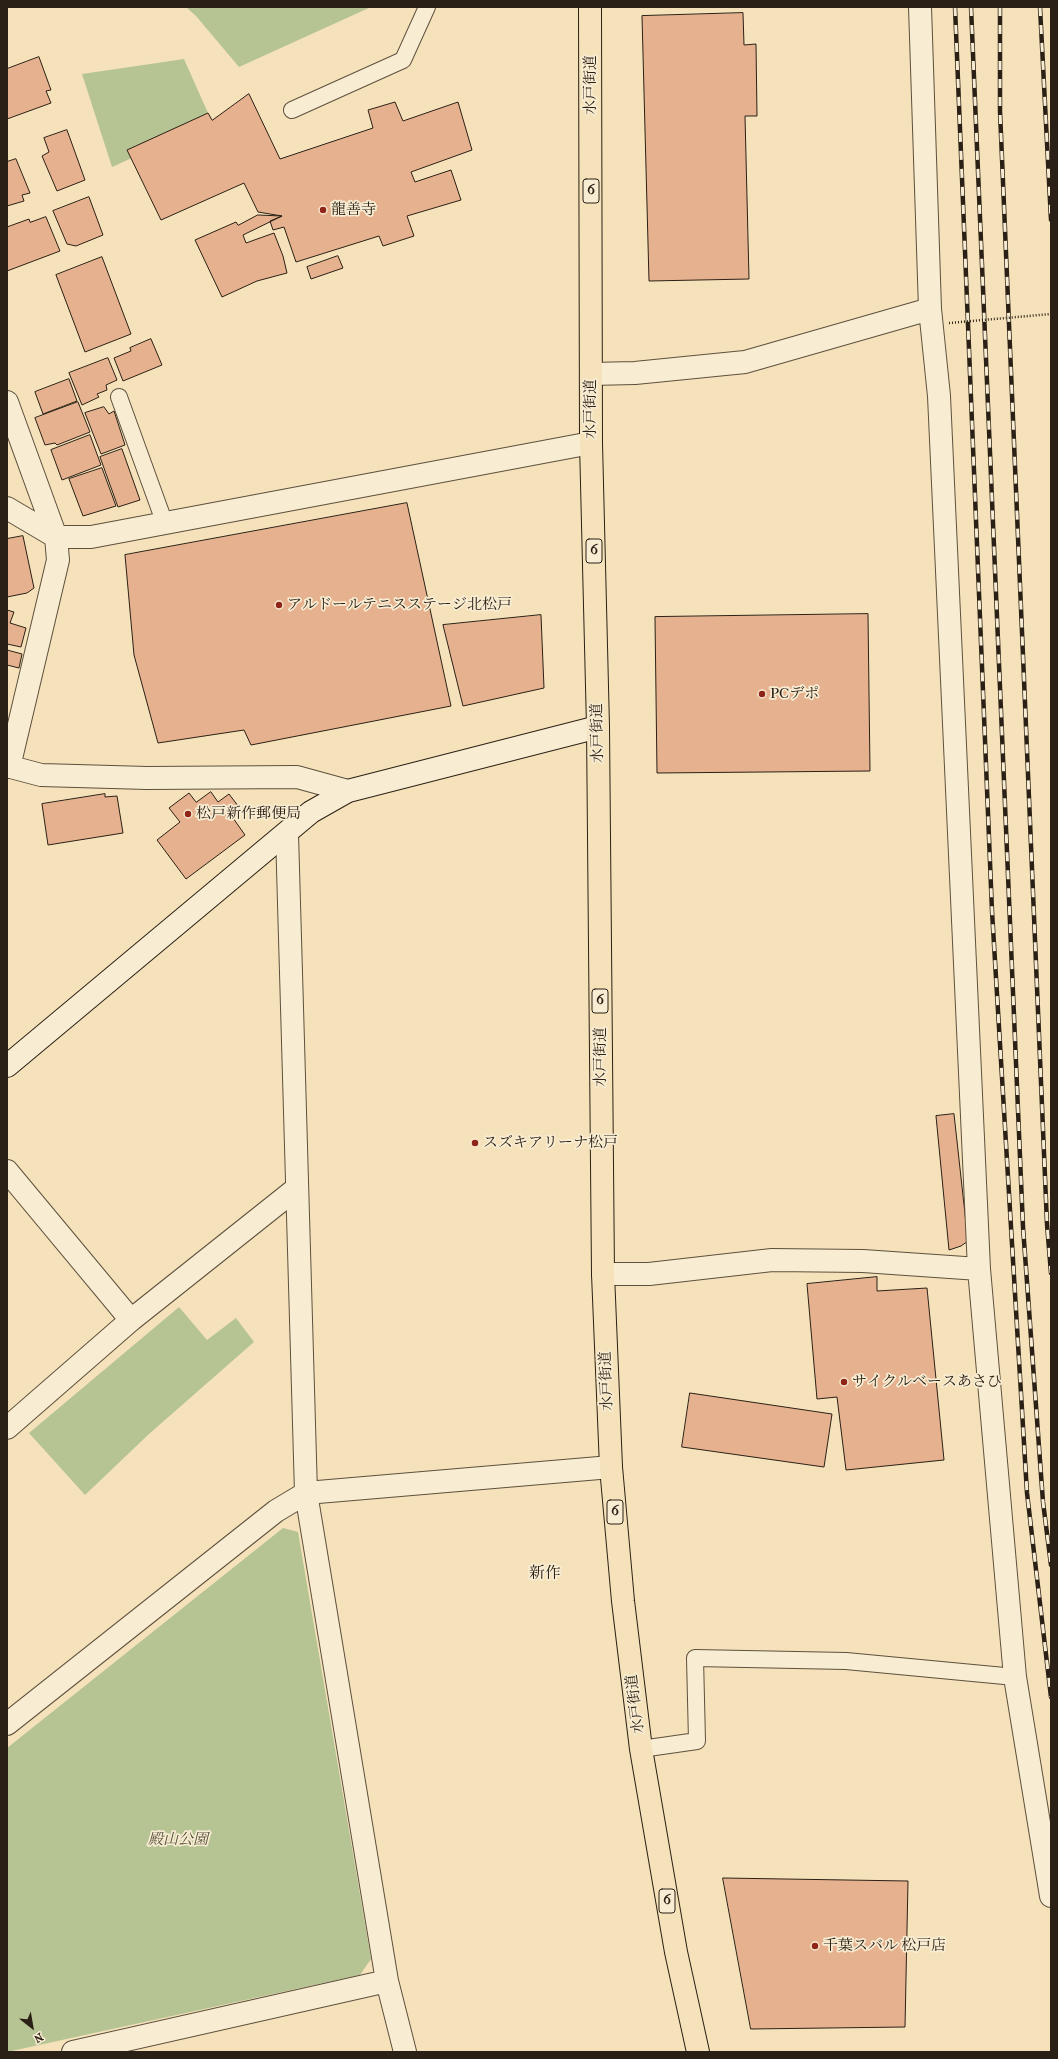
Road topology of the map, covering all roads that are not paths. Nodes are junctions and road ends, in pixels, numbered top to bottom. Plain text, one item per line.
1 (428, 7) edge
2 (590, 7) edge
3 (920, 7) edge
4 (292, 110) dead end
5 (930, 309) junction
6 (591, 374) junction
7 (120, 397) dead end
8 (7, 402) edge
9 (591, 443) junction
10 (7, 508) edge
11 (166, 524) junction
12 (56, 537) junction
13 (598, 727) junction
14 (8, 767) edge
15 (348, 791) junction
16 (287, 834) junction
17 (7, 1066) edge
18 (7, 1171) edge
19 (298, 1188) junction
20 (980, 1269) junction
21 (603, 1274) junction
22 (131, 1320) junction
23 (7, 1428) edge
24 (611, 1467) junction
25 (306, 1493) junction
26 (1015, 1677) junction
27 (7, 1724) edge
28 (641, 1749) junction
29 (1051, 1896) edge
30 (387, 1981) junction
31 (73, 2052) edge
32 (405, 2052) edge
33 (698, 2052) edge

1 - 4 lane
2 - 6 highway, 水戸街道 / 6
3 - 5 street
5 - 6 street
5 - 20 street
6 - 9 highway, 水戸街道 / 6
7 - 11 lane
8 - 12 street
9 - 11 street
9 - 13 highway, 水戸街道 / 6
10 - 12 street
11 - 12 street
12 - 14 street
13 - 15 street
13 - 21 highway, 水戸街道 / 6
14 - 15 street
15 - 16 street
16 - 17 street
16 - 19 street
18 - 22 street
19 - 22 street
19 - 25 street
20 - 21 street
20 - 26 street
21 - 24 highway, 水戸街道 / 6
22 - 23 street
24 - 25 street
24 - 28 highway, 水戸街道 / 6
25 - 27 street
25 - 30 street
26 - 28 lane
26 - 29 street
28 - 33 highway, 水戸街道 / 6
30 - 31 street
30 - 32 street

